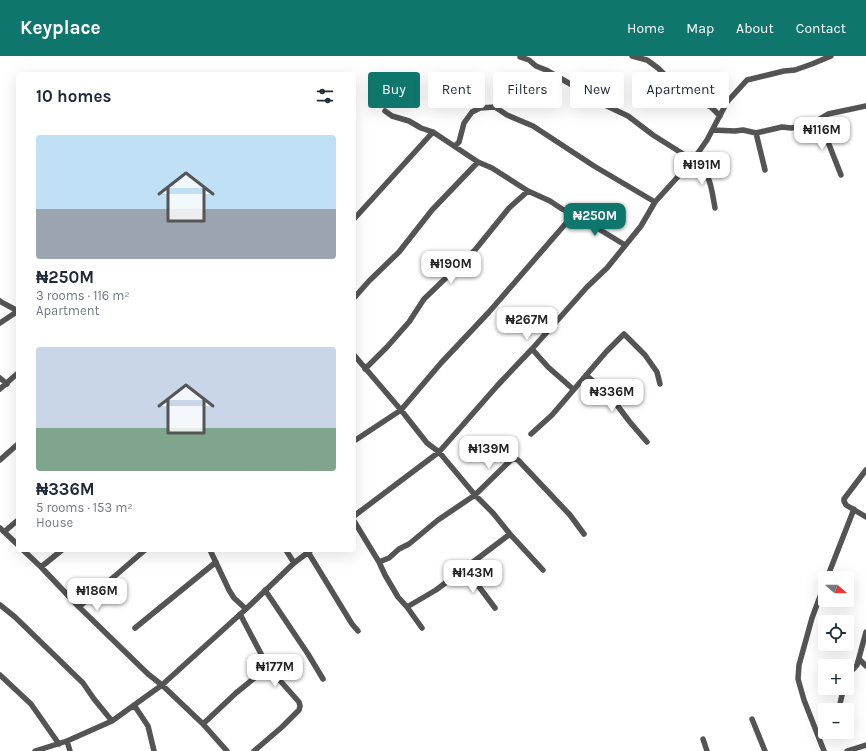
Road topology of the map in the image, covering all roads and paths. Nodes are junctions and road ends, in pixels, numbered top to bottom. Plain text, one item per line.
1 (632, 56) edge
2 (831, 56) edge
3 (520, 57) edge
4 (866, 106) edge
5 (386, 111) dead end
6 (720, 116) junction
7 (816, 120) junction
8 (712, 130) junction
9 (433, 132) junction
10 (756, 132) junction
11 (455, 146) junction
12 (693, 160) junction
13 (478, 162) junction
14 (765, 170) dead end
15 (842, 175) dead end
16 (528, 191) junction
17 (655, 202) junction
18 (715, 208) dead end
19 (574, 214) junction
20 (356, 217) edge
21 (625, 245) junction
22 (356, 296) edge
23 (0, 300) edge
24 (16, 310) edge
25 (16, 312) edge
26 (0, 323) edge
27 (532, 349) junction
28 (356, 358) edge
29 (365, 369) junction
30 (16, 375) edge
31 (586, 375) junction
32 (0, 378) edge
33 (7, 384) junction
34 (660, 384) dead end
35 (0, 389) edge
36 (573, 389) junction
37 (401, 410) junction
38 (531, 434) dead end
39 (356, 440) edge
40 (647, 442) dead end
41 (16, 446) edge
42 (439, 452) junction
43 (0, 460) edge
44 (866, 470) edge
45 (475, 495) junction
46 (854, 509) junction
47 (356, 514) edge
48 (866, 517) edge
49 (16, 521) edge
50 (356, 524) edge
51 (2, 530) edge
52 (510, 534) junction
53 (584, 534) dead end
54 (16, 543) edge
55 (25, 552) edge
56 (60, 552) edge
57 (144, 552) edge
58 (211, 552) edge
59 (287, 552) edge
60 (308, 552) edge
61 (310, 552) edge
62 (216, 562) junction
63 (379, 562) junction
64 (294, 563) junction
65 (41, 567) junction
66 (462, 570) junction
67 (543, 570) dead end
68 (830, 571) edge
69 (265, 590) junction
70 (818, 602) edge
71 (0, 605) edge
72 (79, 607) junction
73 (407, 607) junction
74 (495, 608) dead end
75 (246, 609) junction
76 (240, 614) junction
77 (135, 628) dead end
78 (422, 628) dead end
79 (358, 631) dead end
80 (866, 632) edge
81 (858, 659) junction
82 (866, 666) edge
83 (268, 667) junction
84 (854, 668) edge
85 (0, 675) edge
86 (323, 679) dead end
87 (162, 685) junction
88 (134, 704) junction
89 (752, 719) dead end
90 (112, 721) junction
91 (203, 724) junction
92 (703, 739) dead end
93 (67, 741) junction
94 (59, 744) junction
95 (866, 745) edge
96 (35, 751) edge
97 (70, 751) edge
98 (154, 751) edge
99 (227, 751) edge
100 (254, 751) edge
101 (707, 751) edge
102 (765, 751) edge
103 (824, 751) edge
104 (847, 751) edge

1 - 6 street
2 - 6 street
3 - 12 street
4 - 7 street
5 - 9 street
6 - 8 street
7 - 10 street
7 - 15 street
8 - 10 street
8 - 12 street
9 - 11 street
9 - 20 street
10 - 14 street
11 - 13 street
11 - 17 street
12 - 17 street
12 - 18 street
13 - 16 street
13 - 22 street
16 - 19 street
16 - 29 street
17 - 21 street
19 - 21 street
19 - 37 street
21 - 27 street
23 - 24 street
25 - 26 street
27 - 36 street
27 - 42 street
28 - 29 street
29 - 37 street
30 - 33 street
31 - 34 street
31 - 36 street
31 - 40 street
32 - 33 street
33 - 35 street
36 - 38 street
37 - 39 street
37 - 42 street
41 - 43 street
42 - 45 street
42 - 47 street
44 - 46 street
45 - 52 street
45 - 53 street
45 - 63 street
46 - 48 street
46 - 68 street
49 - 51 street
50 - 63 street
51 - 54 street
52 - 66 street
52 - 67 street
55 - 65 street
56 - 65 street
57 - 72 street
58 - 62 street
59 - 64 street
60 - 64 street
61 - 79 street
62 - 75 street
62 - 77 street
63 - 73 street
64 - 69 street
65 - 72 street
66 - 73 street
66 - 74 street
69 - 75 street
69 - 86 street
70 - 103 street
71 - 90 street
72 - 87 street
73 - 78 street
75 - 76 street
76 - 83 street
76 - 87 street
80 - 81 street
81 - 82 street
81 - 84 street
83 - 91 street
83 - 100 street
85 - 94 street
87 - 88 street
87 - 91 street
88 - 90 street
88 - 98 street
89 - 102 street
90 - 93 street
91 - 99 street
92 - 101 street
93 - 94 street
93 - 97 street
94 - 96 street
95 - 104 street

